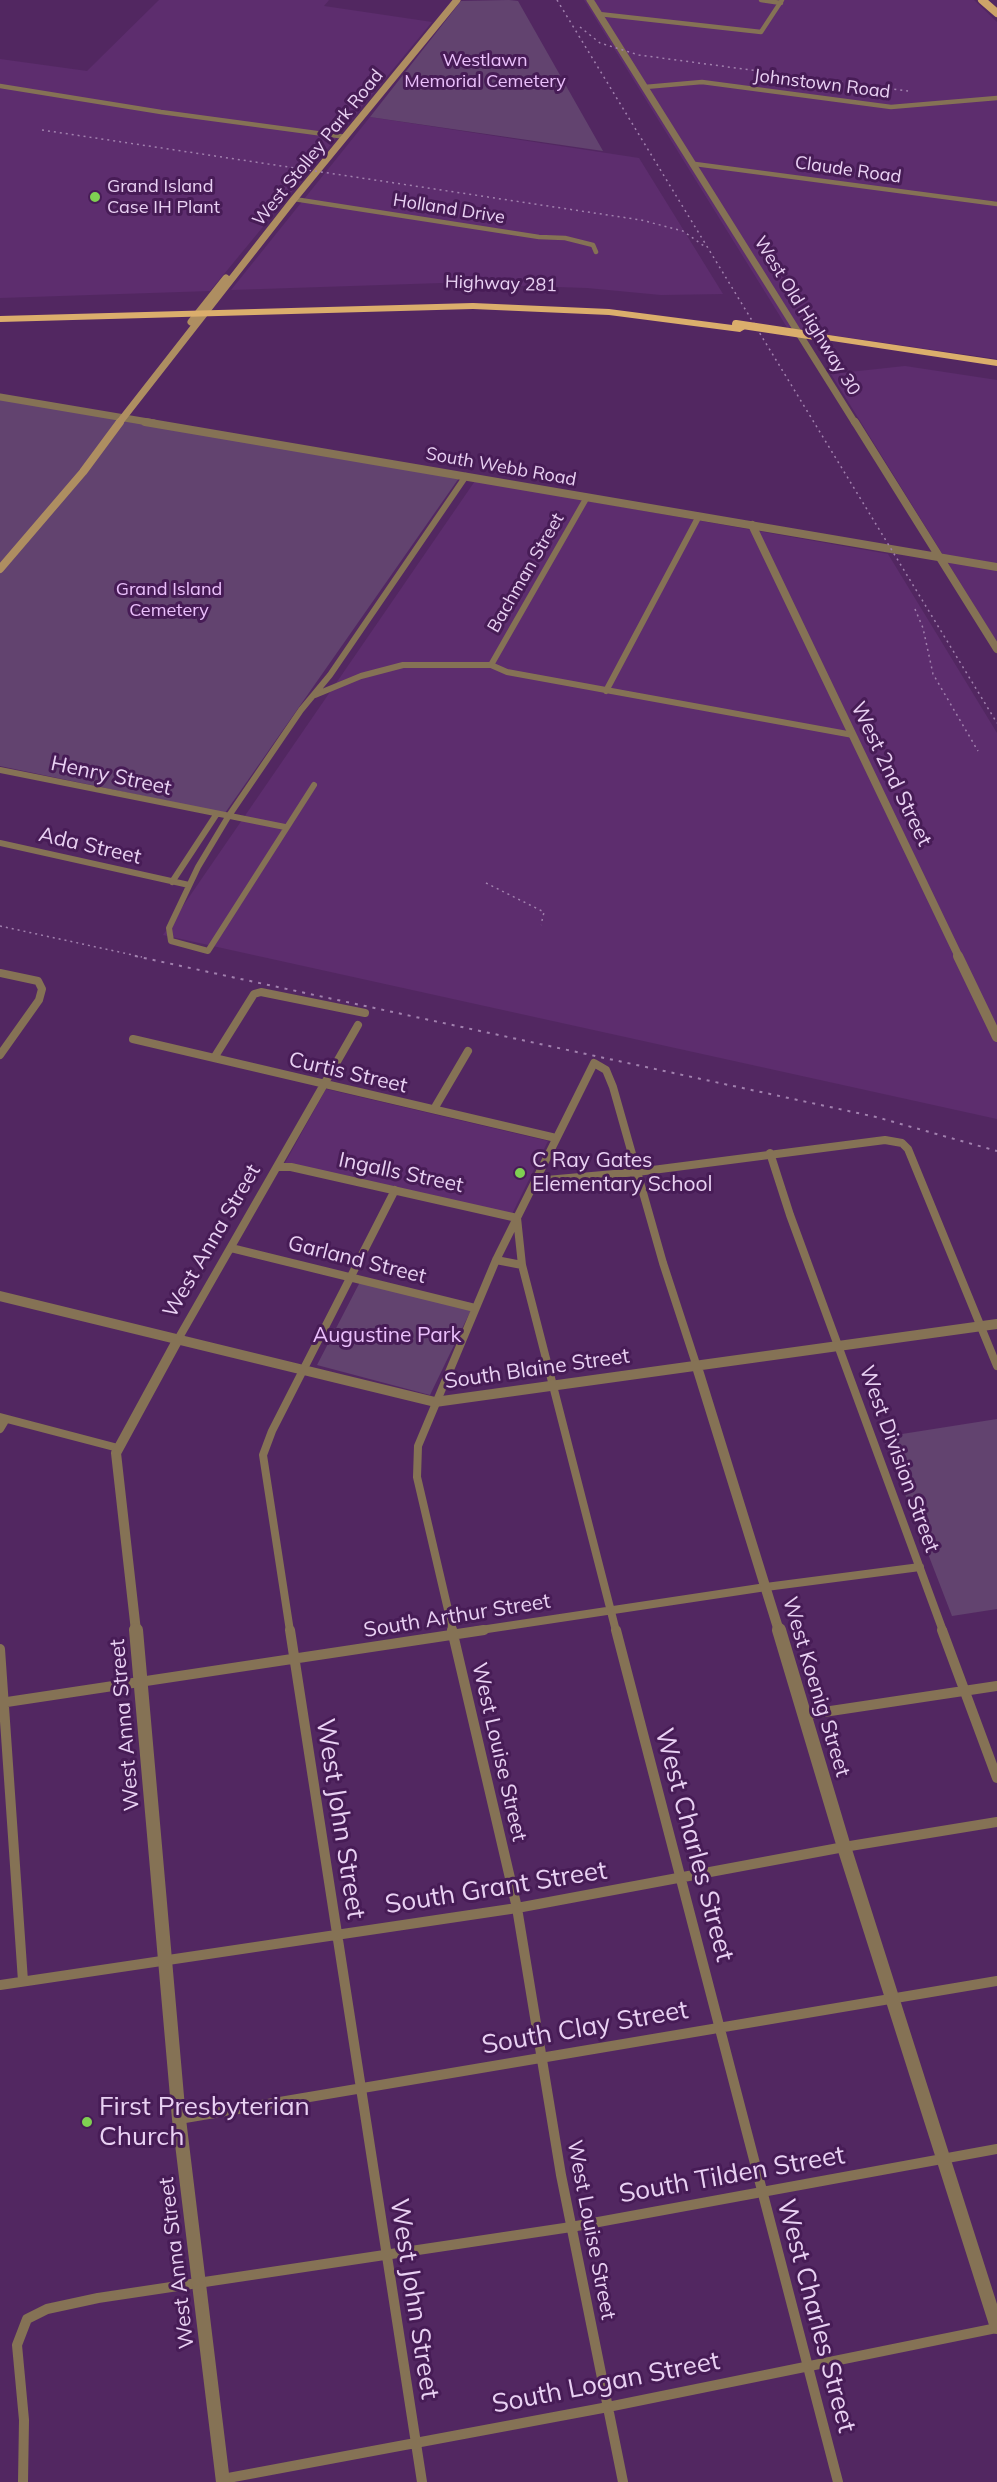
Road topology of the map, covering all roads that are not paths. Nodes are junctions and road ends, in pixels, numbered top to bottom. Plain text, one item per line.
1 (457, 0) edge
2 (590, 0) edge
3 (761, 0) edge
4 (982, 0) edge
5 (781, 1) edge
6 (997, 13) edge
7 (598, 14) junction
8 (0, 86) edge
9 (645, 87) junction
10 (997, 98) edge
11 (346, 137) junction
12 (695, 164) junction
13 (294, 199) junction
14 (997, 204) edge
15 (596, 252) dead end
16 (205, 309) junction
17 (0, 310) edge
18 (0, 319) edge
19 (997, 365) edge
20 (0, 397) edge
21 (125, 417) junction
22 (466, 476) junction
23 (587, 497) junction
24 (699, 516) junction
25 (752, 525) junction
26 (939, 557) junction
27 (997, 567) edge
28 (0, 569) edge
29 (997, 649) edge
30 (491, 665) junction
31 (606, 691) junction
32 (314, 695) junction
33 (853, 735) junction
34 (0, 770) edge
35 (314, 785) dead end
36 (216, 815) junction
37 (228, 817) junction
38 (285, 827) junction
39 (0, 843) edge
40 (172, 882) junction
41 (189, 885) junction
42 (0, 973) edge
43 (365, 1013) dead end
44 (358, 1025) dead end
45 (997, 1037) edge
46 (133, 1039) dead end
47 (2, 1050) edge
48 (468, 1051) dead end
49 (214, 1058) junction
50 (594, 1063) joint
51 (324, 1085) junction
52 (434, 1109) junction
53 (556, 1138) junction
54 (770, 1153) junction
55 (276, 1167) junction
56 (637, 1172) junction
57 (535, 1181) junction
58 (395, 1190) junction
59 (516, 1218) junction
60 (231, 1248) junction
61 (496, 1260) junction
62 (522, 1265) junction
63 (351, 1277) junction
64 (0, 1296) edge
65 (475, 1308) junction
66 (997, 1324) edge
67 (981, 1326) junction
68 (177, 1341) junction
69 (838, 1346) junction
70 (697, 1366) junction
71 (997, 1366) edge
72 (302, 1371) junction
73 (552, 1386) junction
74 (435, 1402) junction
75 (3, 1418) edge
76 (0, 1429) edge
77 (118, 1448) junction
78 (920, 1568) junction
79 (766, 1587) junction
80 (611, 1611) junction
81 (453, 1635) junction
82 (0, 1649) edge
83 (294, 1659) junction
84 (142, 1682) junction
85 (997, 1686) edge
86 (965, 1691) junction
87 (2, 1703) edge
88 (804, 1715) junction
89 (997, 1778) edge
90 (997, 1822) edge
91 (844, 1847) junction
92 (682, 1879) junction
93 (517, 1908) junction
94 (336, 1934) junction
95 (166, 1959) junction
96 (23, 1981) junction
97 (997, 1981) edge
98 (0, 1985) edge
99 (892, 1999) junction
100 (720, 2027) junction
101 (541, 2056) junction
102 (360, 2088) junction
103 (180, 2119) junction
104 (997, 2149) edge
105 (944, 2159) junction
106 (762, 2192) junction
107 (571, 2227) junction
108 (386, 2255) junction
109 (199, 2283) junction
110 (997, 2327) edge
111 (807, 2365) junction
112 (608, 2407) junction
113 (416, 2443) junction
114 (223, 2480) edge
115 (23, 2482) edge
116 (422, 2482) edge
117 (623, 2482) edge
118 (838, 2482) edge

1 - 11 main road, West Stolley Park Road
2 - 7 street, West Old Highway 30
3 - 5 street
4 - 6 main road
5 - 7 street
7 - 9 street, West Old Highway 30
8 - 11 street
9 - 10 street, Johnstown Road
9 - 12 street, West Old Highway 30
11 - 13 main road, West Stolley Park Road
12 - 14 street, Claude Road
12 - 26 street, West Old Highway 30
13 - 15 street, Holland Drive
13 - 16 main road, West Stolley Park Road
16 - 17 highway, Highway 281
16 - 18 highway, Highway 281
16 - 19 highway, Highway 281, bridge
16 - 21 main road, West Stolley Park Road
20 - 21 street, South Webb Road
21 - 22 street, South Webb Road
21 - 28 main road, West Stolley Park Road
22 - 23 street, South Webb Road
22 - 32 street
23 - 24 street, South Webb Road
23 - 30 street, Bachman Street
24 - 25 street, South Webb Road
24 - 31 street
25 - 26 street, South Webb Road
25 - 33 street, West 2nd Street
26 - 27 street, South Webb Road
26 - 29 street, West Old Highway 30
30 - 31 street
30 - 32 street
31 - 33 street
32 - 37 street
33 - 45 street, West 2nd Street
34 - 36 street, Henry Street
35 - 38 street
36 - 37 street, Henry Street
36 - 40 street
37 - 38 street, Henry Street
37 - 41 street
38 - 41 street
39 - 40 street, Ada Street
40 - 41 street, Ada Street
42 - 47 street
43 - 49 street
44 - 51 street, West Anna Street
46 - 49 street, Curtis Street
48 - 52 street
49 - 51 street, Curtis Street
50 - 53 street, West Louise Street
50 - 56 street, West Koenig Street
51 - 52 street, Curtis Street
51 - 55 street, West Anna Street
52 - 53 street, Curtis Street
53 - 57 street, West Louise Street
54 - 56 street
54 - 67 street
54 - 69 street, West Division Street
55 - 58 street, Ingalls Street
55 - 60 street, West Anna Street
56 - 57 street
56 - 70 street, West Koenig Street
57 - 59 street, West Louise Street
58 - 59 street, Ingalls Street
58 - 63 street, West John Street
59 - 61 street, West Louise Street
59 - 62 street, West Charles Street
60 - 63 street, Garland Street
60 - 68 street, West Anna Street
61 - 62 street
61 - 65 street, West Louise Street
62 - 73 street, West Charles Street
63 - 65 street, Garland Street
63 - 72 street, West John Street
64 - 68 street, South Blaine Street
65 - 74 street, West Louise Street
66 - 67 street, South Blaine Street
67 - 69 street, South Blaine Street
67 - 71 street
68 - 72 street, South Blaine Street
68 - 77 street, West Anna Street
69 - 70 street, South Blaine Street
69 - 78 street, West Division Street
70 - 73 street, South Blaine Street
70 - 79 street, West Koenig Street
72 - 74 street, South Blaine Street
72 - 83 street, West John Street
73 - 74 street, South Blaine Street
73 - 80 street, West Charles Street
74 - 81 street, West Louise Street
75 - 76 street
75 - 77 street
77 - 84 street, West Anna Street
78 - 79 street, South Arthur Street
78 - 86 street, West Division Street
79 - 80 street, South Arthur Street
79 - 88 street, West Koenig Street
80 - 81 street, South Arthur Street
80 - 92 street, West Charles Street
81 - 83 street, South Arthur Street
81 - 93 street, West Louise Street
82 - 87 street
83 - 84 street, South Arthur Street
83 - 94 street, West John Street
84 - 87 street, South Arthur Street
84 - 95 street, West Anna Street
85 - 86 street
86 - 88 street
86 - 89 street, West Division Street
87 - 96 street
88 - 91 street, West Koenig Street
90 - 91 street, South Grant Street
91 - 92 street, South Grant Street
91 - 99 street, West Koenig Street
92 - 93 street, South Grant Street
92 - 100 street, West Charles Street
93 - 94 street, South Grant Street
93 - 101 street, West Louise Street
94 - 95 street, South Grant Street
94 - 102 street, West John Street
95 - 96 street, South Grant Street
95 - 103 street, West Anna Street
96 - 98 street, South Grant Street
97 - 99 street, South Clay Street
99 - 100 street, South Clay Street
99 - 105 street, West Koenig Street
100 - 101 street, South Clay Street
100 - 106 street, West Charles Street
101 - 102 street, South Clay Street
101 - 107 street, West Louise Street
102 - 103 street, South Clay Street
102 - 108 street, West John Street
103 - 109 street, West Anna Street
104 - 105 street, South Tilden Street
105 - 106 street, South Tilden Street
105 - 110 street, West Koenig Street
106 - 107 street, South Tilden Street
106 - 111 street, West Charles Street
107 - 108 street, South Tilden Street
107 - 112 street, West Louise Street
108 - 109 street, South Tilden Street
108 - 113 street, West John Street
109 - 114 street, West Anna Street
109 - 115 street, South Tilden Street
110 - 111 street, South Logan Street
111 - 112 street, South Logan Street
111 - 118 street, West Charles Street
112 - 113 street, South Logan Street
112 - 117 street, West Louise Street
113 - 114 street, South Logan Street
113 - 116 street, West John Street

